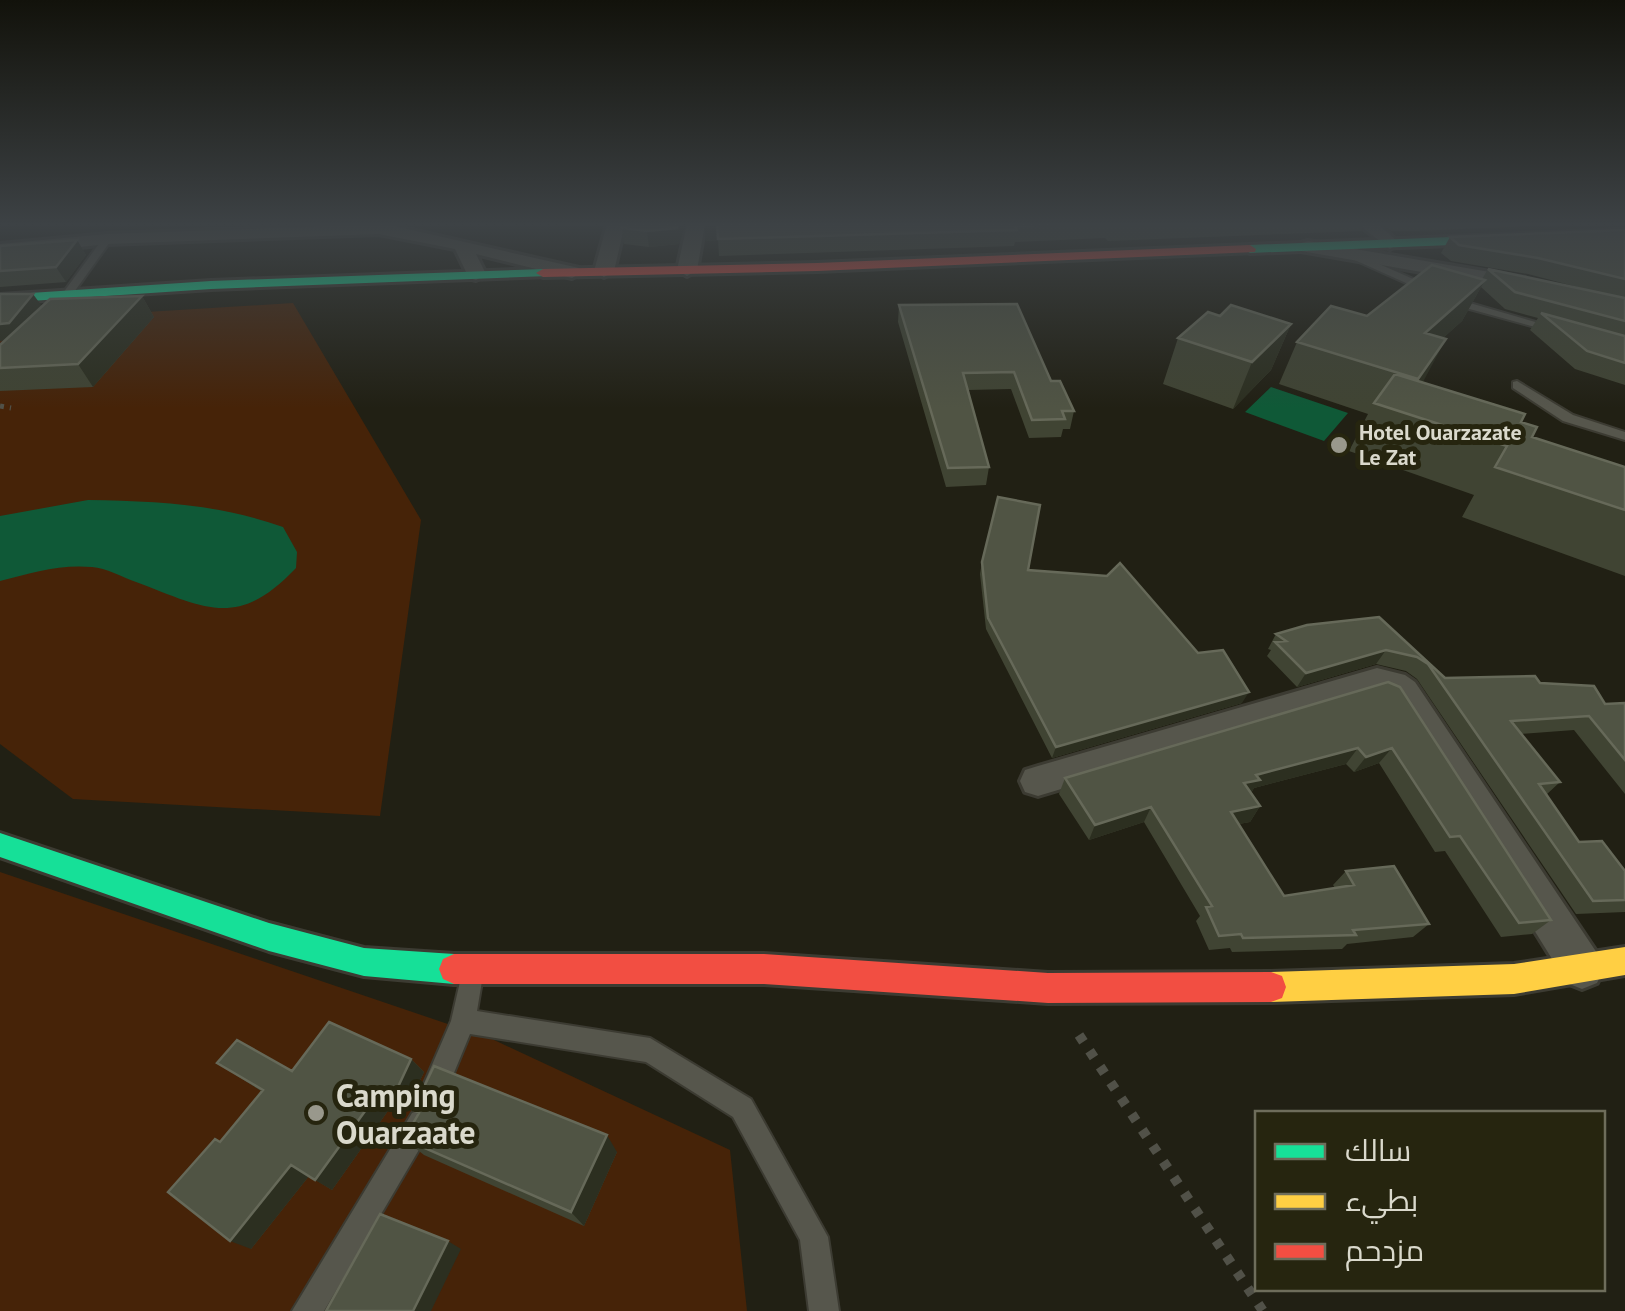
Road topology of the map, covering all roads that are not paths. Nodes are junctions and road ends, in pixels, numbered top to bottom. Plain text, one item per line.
1 (73, 285) edge
2 (230, 285) edge
3 (1423, 285) edge
4 (1445, 285) edge
5 (1529, 285) edge
6 (1545, 288) edge
7 (68, 293) junction
8 (1444, 294) junction
9 (0, 299) edge
10 (1573, 335) edge
11 (1518, 385) dead end
12 (1625, 436) edge
13 (1038, 781) dead end
14 (0, 845) edge
15 (1625, 961) edge
16 (1582, 968) junction
17 (472, 970) junction
18 (463, 1021) junction
19 (307, 1311) edge
20 (824, 1311) edge

1 - 7 lane
2 - 7 street
3 - 8 lane
4 - 8 lane
5 - 6 street
7 - 9 street
8 - 10 lane
11 - 12 lane
13 - 16 street
14 - 17 street
15 - 16 street
16 - 17 street
17 - 18 lane
18 - 19 lane
18 - 20 lane

